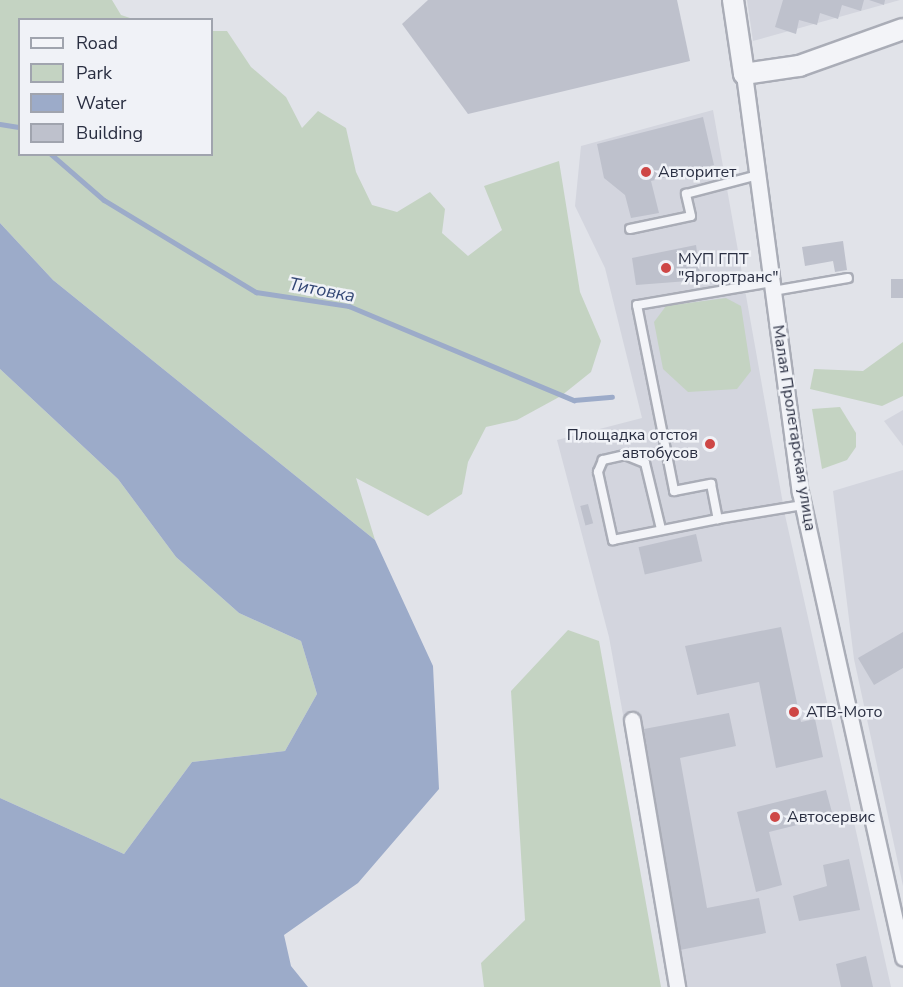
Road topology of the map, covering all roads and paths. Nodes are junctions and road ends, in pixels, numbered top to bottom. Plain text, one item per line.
1 (733, 0) edge
2 (903, 29) edge
3 (744, 74) junction
4 (758, 175) junction
5 (630, 229) dead end
6 (848, 278) dead end
7 (772, 286) junction
8 (803, 505) junction
9 (718, 519) junction
10 (661, 529) junction
11 (632, 720) dead end
12 (903, 958) edge
13 (677, 987) edge

1 - 3 street, Малая Пролетарская улица
2 - 3 street
3 - 4 street, Малая Пролетарская улица
4 - 5 lane
4 - 7 street, Малая Пролетарская улица
6 - 7 lane
7 - 8 street, Малая Пролетарская улица
7 - 9 lane
8 - 9 lane
8 - 12 street, Малая Пролетарская улица
9 - 10 lane
10 - 10 lane
11 - 13 street

